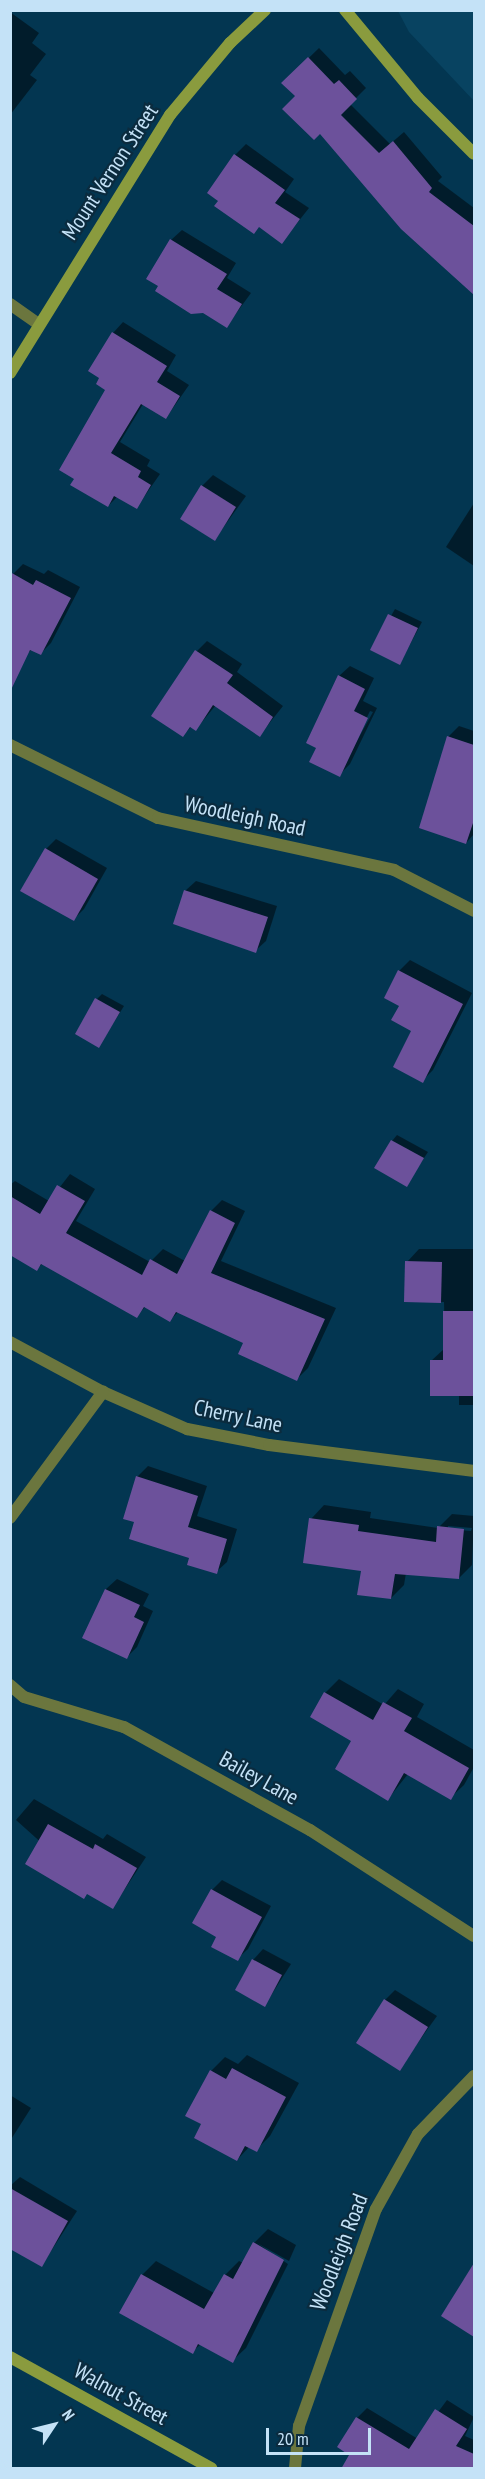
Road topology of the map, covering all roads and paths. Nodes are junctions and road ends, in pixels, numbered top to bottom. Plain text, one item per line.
1 (265, 10) edge
2 (345, 10) edge
3 (474, 154) edge
4 (10, 304) edge
5 (39, 324) junction
6 (10, 372) edge
7 (10, 746) edge
8 (474, 911) edge
9 (10, 1342) edge
10 (103, 1392) junction
11 (474, 1471) edge
12 (10, 1518) edge
13 (10, 1684) edge
14 (474, 1936) edge
15 (474, 2076) edge
16 (10, 2357) edge
17 (211, 2469) edge
18 (295, 2469) edge

1 - 5 street, Mount Vernon Street
2 - 3 street
4 - 5 street
5 - 6 street, Mount Vernon Street
7 - 8 street, Woodleigh Road
9 - 10 street, Cherry Lane
10 - 11 street, Cherry Lane
10 - 12 street
13 - 14 street, Bailey Lane
15 - 18 street, Woodleigh Road
16 - 17 street, Walnut Street

